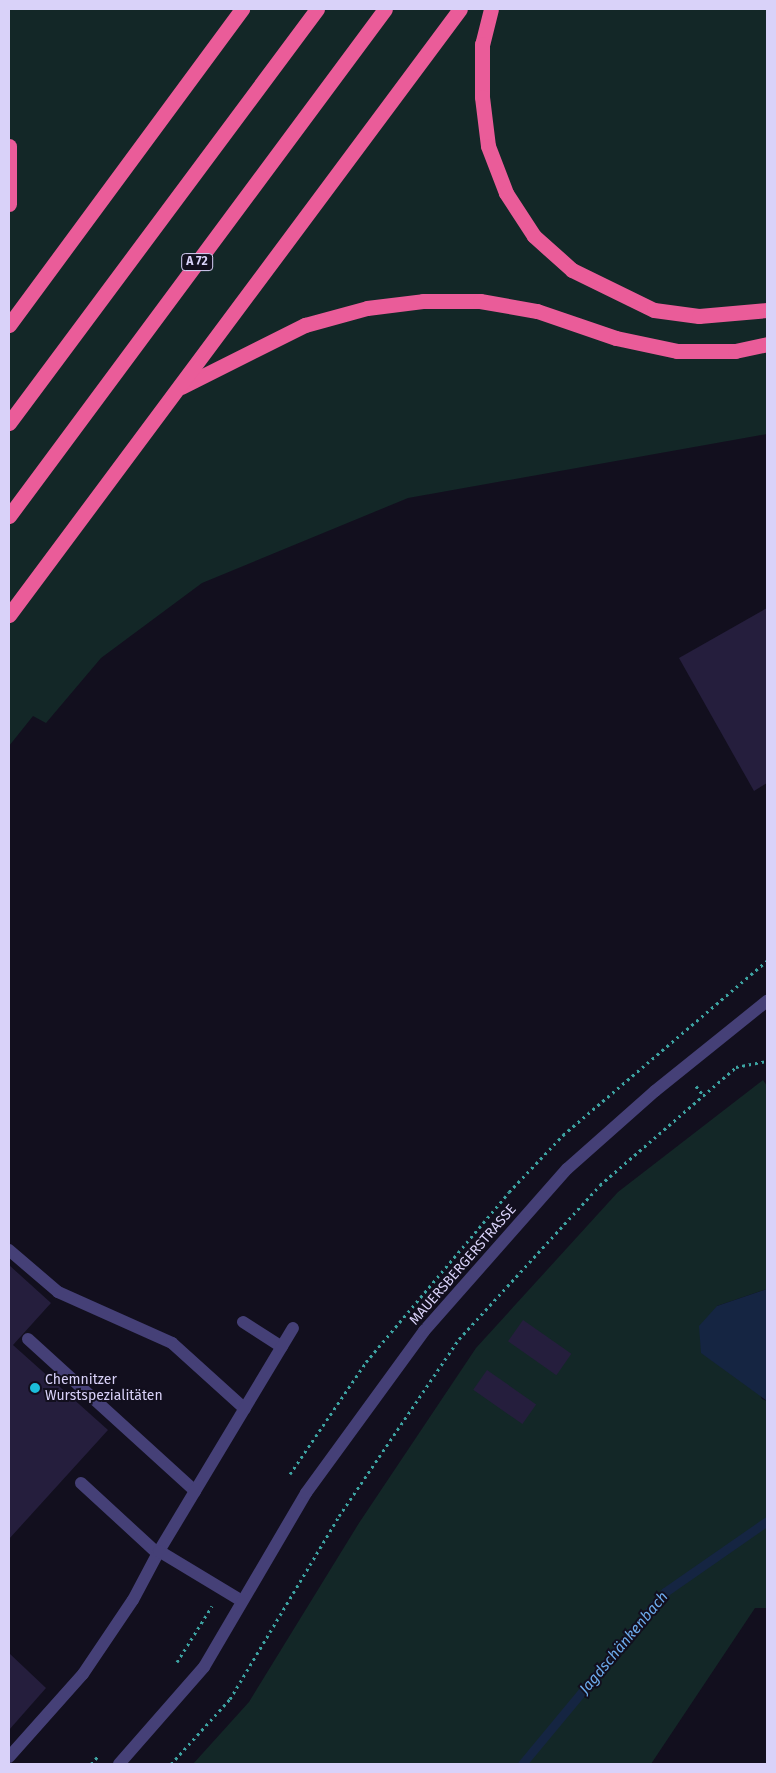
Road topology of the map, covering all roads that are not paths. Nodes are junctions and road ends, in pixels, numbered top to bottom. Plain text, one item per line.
1 (242, 9) edge
2 (317, 9) edge
3 (385, 9) edge
4 (460, 9) edge
5 (491, 9) edge
6 (9, 146) edge
7 (9, 204) edge
8 (767, 310) edge
9 (9, 325) edge
10 (767, 344) edge
11 (178, 389) junction
12 (9, 423) edge
13 (9, 516) edge
14 (9, 616) edge
15 (767, 1001) edge
16 (9, 1250) edge
17 (243, 1322) dead end
18 (294, 1328) dead end
19 (28, 1339) dead end
20 (282, 1347) junction
21 (245, 1409) junction
22 (81, 1483) dead end
23 (195, 1491) junction
24 (158, 1552) junction
25 (239, 1600) junction
26 (9, 1757) edge
27 (119, 1764) edge

1 - 9 highway
2 - 12 highway
3 - 13 highway, A 72
4 - 11 highway
5 - 8 highway
6 - 7 highway
10 - 11 highway
11 - 14 highway
15 - 25 street, MAUERSBERGERSTRASSE
16 - 21 street
17 - 20 street
18 - 20 street
19 - 23 street
20 - 21 street
21 - 23 street
22 - 24 street
23 - 24 street
24 - 25 street
24 - 26 street
25 - 27 street, MAUERSBERGERSTRASSE

